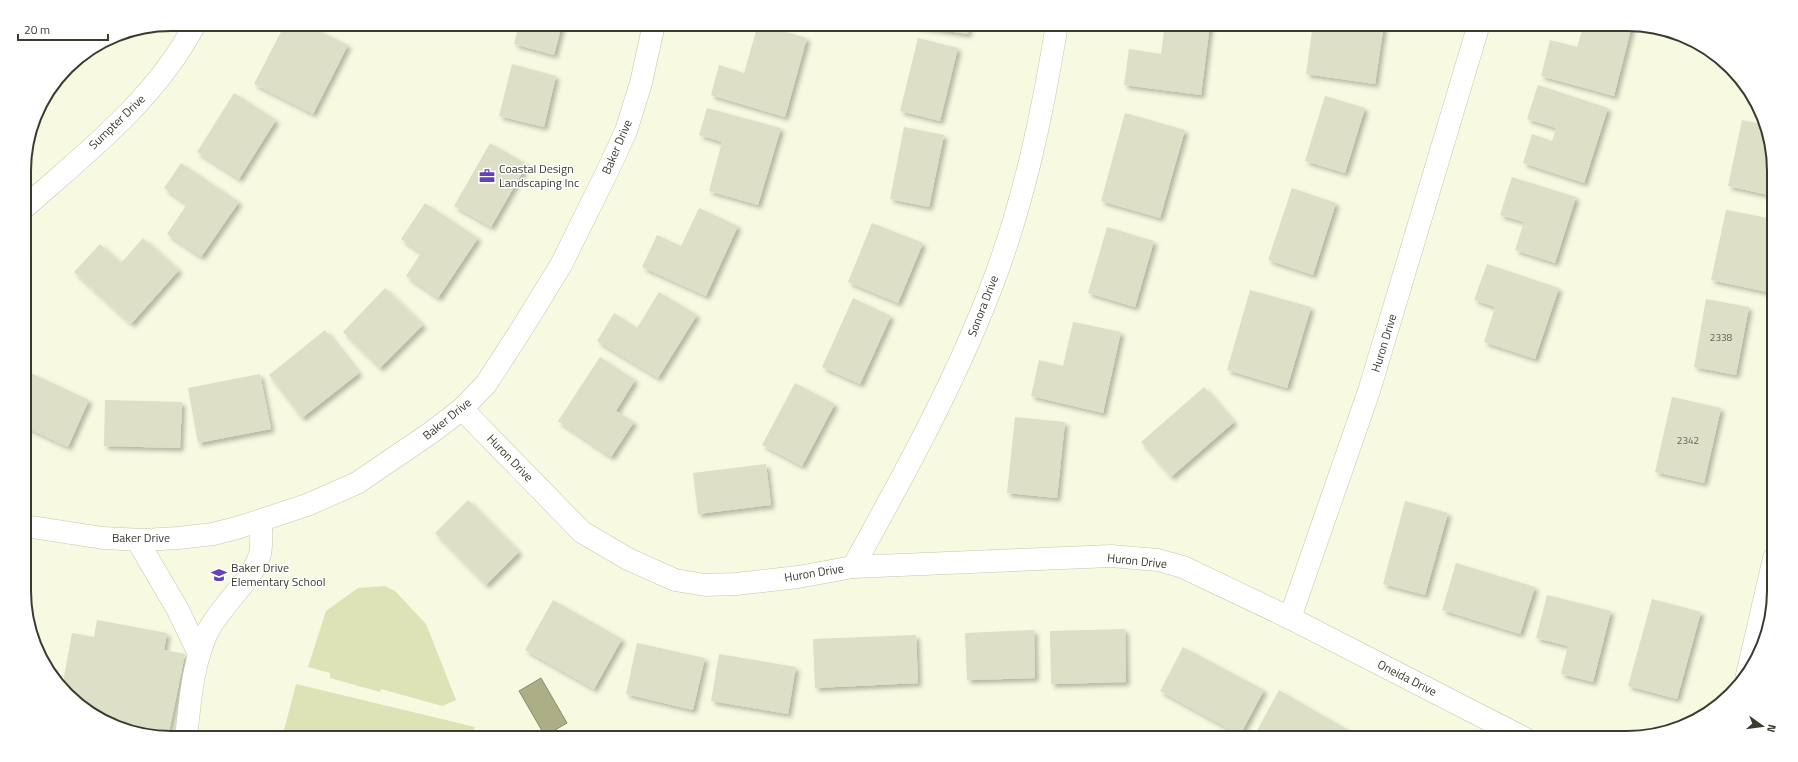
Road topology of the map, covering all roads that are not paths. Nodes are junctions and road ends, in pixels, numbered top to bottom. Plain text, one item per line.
1 (191, 31) edge
2 (652, 31) edge
3 (1056, 31) edge
4 (1477, 31) edge
5 (31, 202) edge
6 (462, 409) junction
7 (261, 520) junction
8 (31, 527) edge
9 (136, 540) junction
10 (853, 567) junction
11 (1767, 588) edge
12 (1290, 618) junction
13 (199, 654) junction
14 (1752, 655) edge
15 (187, 731) edge
16 (1510, 731) edge

1 - 5 street, Sumpter Drive
2 - 6 street, Baker Drive
3 - 10 street, Sonora Drive
4 - 12 street, Huron Drive
6 - 7 street, Baker Drive
6 - 10 street, Huron Drive
7 - 9 street, Baker Drive
7 - 13 street
8 - 9 street, Baker Drive
9 - 13 street
10 - 12 street, Huron Drive
11 - 14 street
12 - 16 street, Oneida Drive
13 - 15 street

